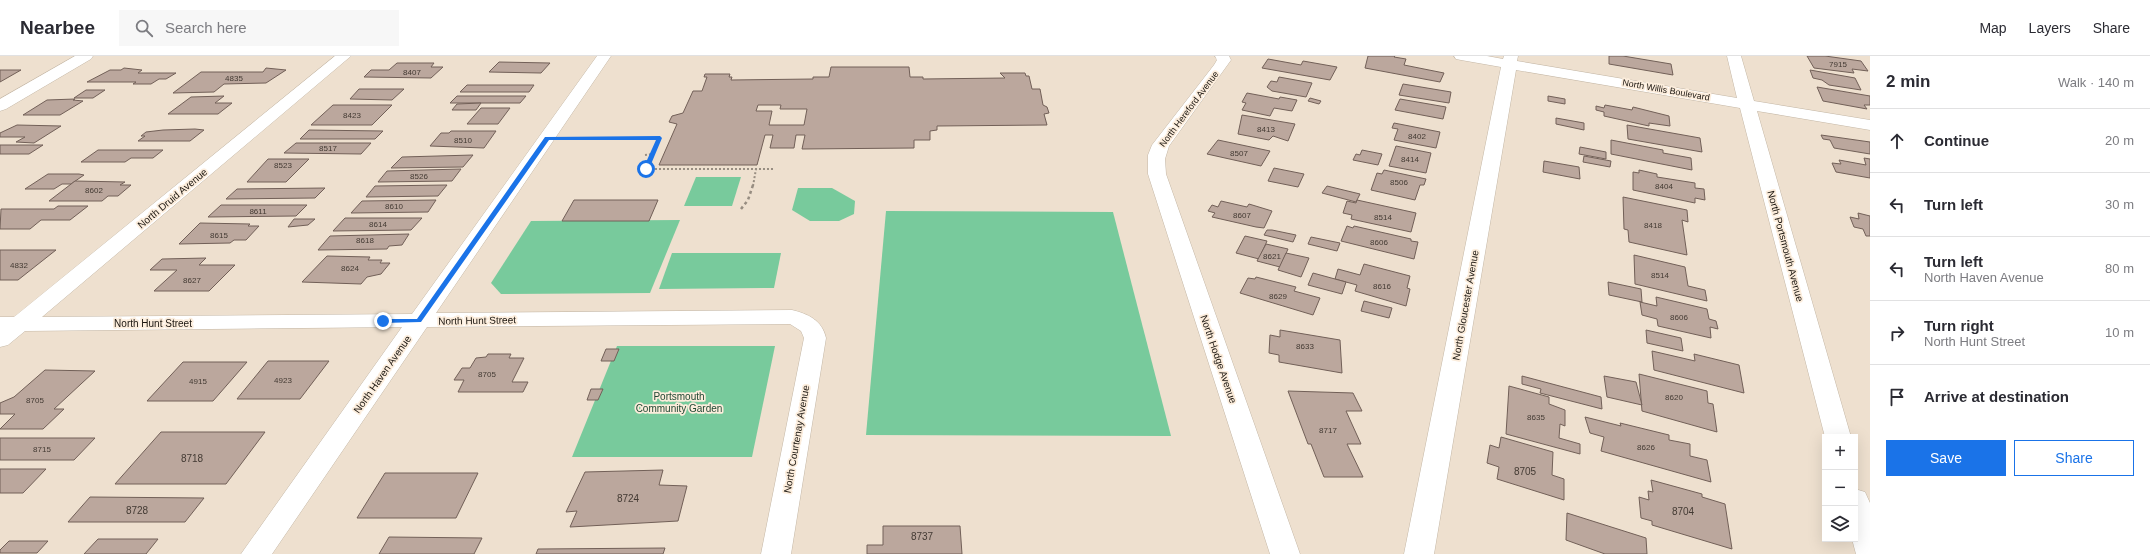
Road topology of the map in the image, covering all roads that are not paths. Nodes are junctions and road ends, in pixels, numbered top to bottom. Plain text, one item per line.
1 (86, 56) edge
2 (344, 56) edge
3 (604, 56) edge
4 (1222, 56) edge
5 (1462, 56) edge
6 (1734, 56) edge
7 (1510, 60) edge
8 (1747, 104) junction
9 (0, 106) edge
10 (1870, 125) edge
11 (1156, 164) joint
12 (419, 321) junction
13 (10, 324) edge
14 (809, 325) joint
15 (0, 340) edge
16 (1837, 434) edge
17 (1857, 506) edge
18 (256, 554) edge
19 (776, 554) edge
20 (1285, 554) edge
21 (1419, 554) edge
22 (1870, 554) edge

1 - 9 street
2 - 13 street, North Druid Avenue
3 - 12 street, North Haven Avenue
4 - 11 street, North Hereford Avenue
5 - 7 street, North Willis Boulevard
6 - 8 street, North Portsmouth Avenue
7 - 8 street, North Willis Boulevard
7 - 21 street, North Gloucester Avenue
8 - 10 street, North Willis Boulevard
8 - 16 street, North Portsmouth Avenue
11 - 20 street, North Hodge Avenue
12 - 13 street, North Hunt Street
12 - 14 street, North Hunt Street
12 - 18 street, North Haven Avenue
13 - 15 street, North Druid Avenue
14 - 19 street, North Courtenay Avenue
17 - 22 street

